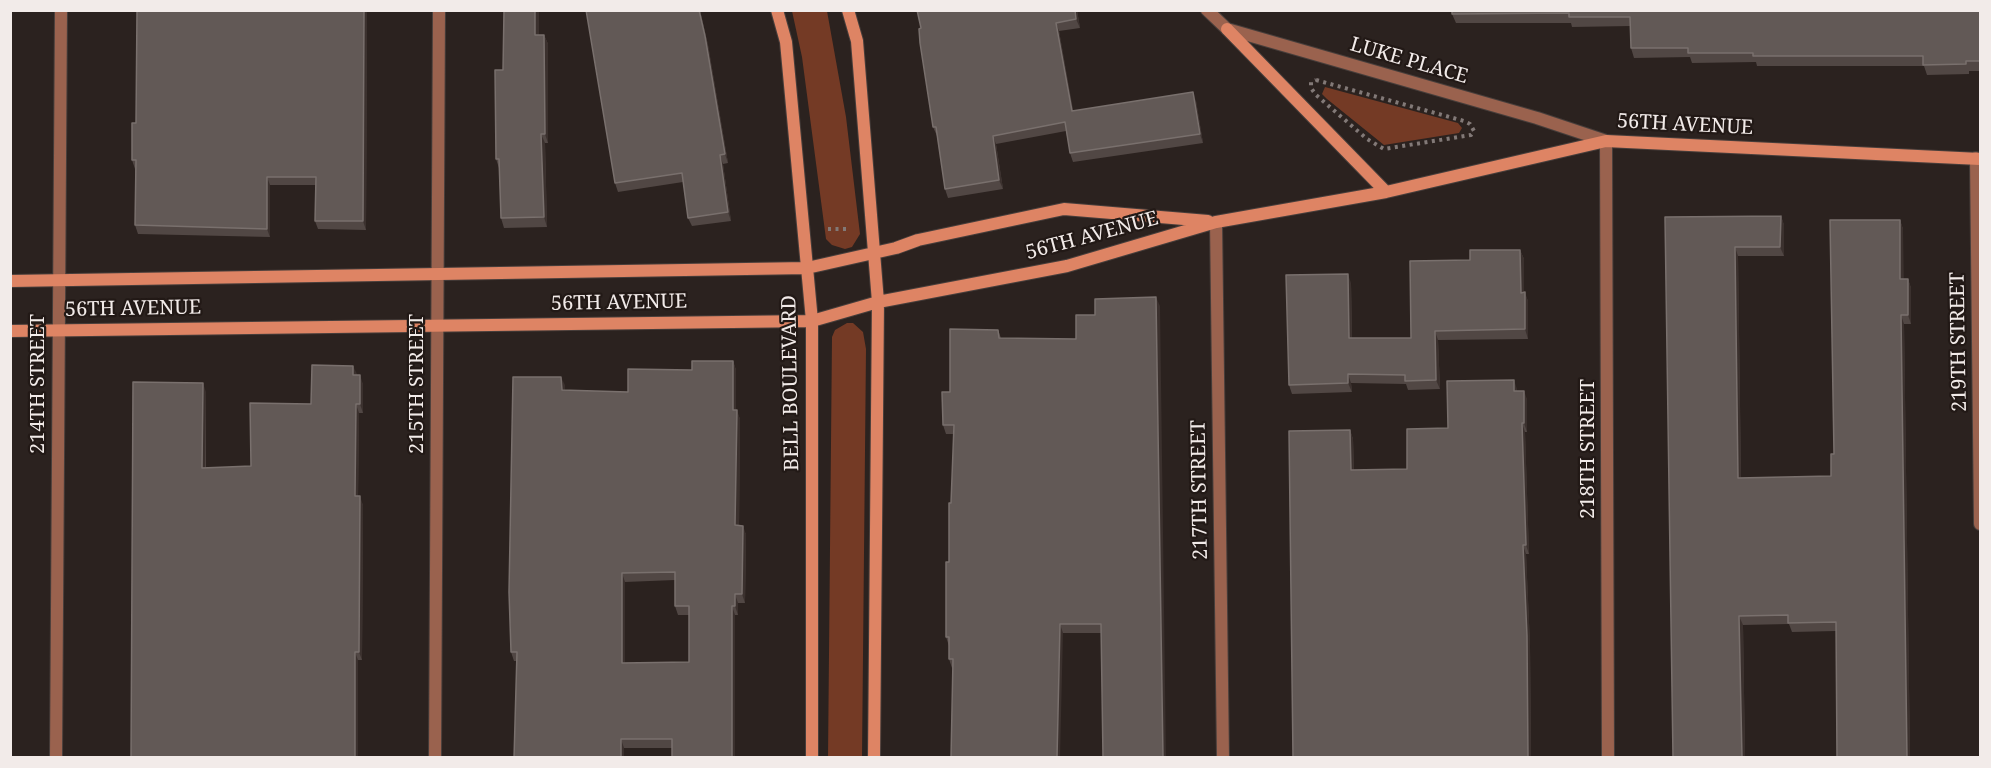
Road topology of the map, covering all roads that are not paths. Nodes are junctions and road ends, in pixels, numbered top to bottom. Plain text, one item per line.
1 (61, 10) edge
2 (439, 10) edge
3 (777, 10) edge
4 (848, 10) edge
5 (1207, 10) edge
6 (1227, 29) junction
7 (1606, 141) junction
8 (1978, 159) edge
9 (1386, 192) junction
10 (1216, 222) junction
11 (874, 254) junction
12 (807, 268) junction
13 (438, 274) junction
14 (58, 280) junction
15 (10, 281) edge
16 (878, 302) junction
17 (812, 321) junction
18 (437, 325) junction
19 (57, 330) junction
20 (10, 331) edge
21 (1980, 524) edge
22 (56, 758) edge
23 (435, 758) edge
24 (812, 758) edge
25 (873, 758) edge
26 (1223, 758) edge
27 (1608, 758) edge

1 - 14 street, 214TH STREET
2 - 13 street, 215TH STREET
3 - 12 street, BELL BOULEVARD
4 - 11 street
5 - 6 street, LUKE PLACE
6 - 7 street, LUKE PLACE
6 - 9 street
7 - 8 street, 56TH AVENUE
7 - 9 street, 56TH AVENUE
7 - 27 street, 218TH STREET
8 - 21 street, 219TH STREET
9 - 10 street, 56TH AVENUE
10 - 11 street, 56TH AVENUE
10 - 16 street, 56TH AVENUE
10 - 26 street, 217TH STREET
11 - 12 street, 56TH AVENUE
11 - 16 street
12 - 13 street, 56TH AVENUE
12 - 17 street, BELL BOULEVARD
13 - 14 street, 56TH AVENUE
13 - 18 street, 215TH STREET
14 - 15 street, 56TH AVENUE
14 - 19 street, 214TH STREET
16 - 17 street, 56TH AVENUE
16 - 25 street
17 - 18 street, 56TH AVENUE
17 - 24 street, BELL BOULEVARD
18 - 19 street, 56TH AVENUE
18 - 23 street, 215TH STREET
19 - 20 street, 56TH AVENUE
19 - 22 street, 214TH STREET

